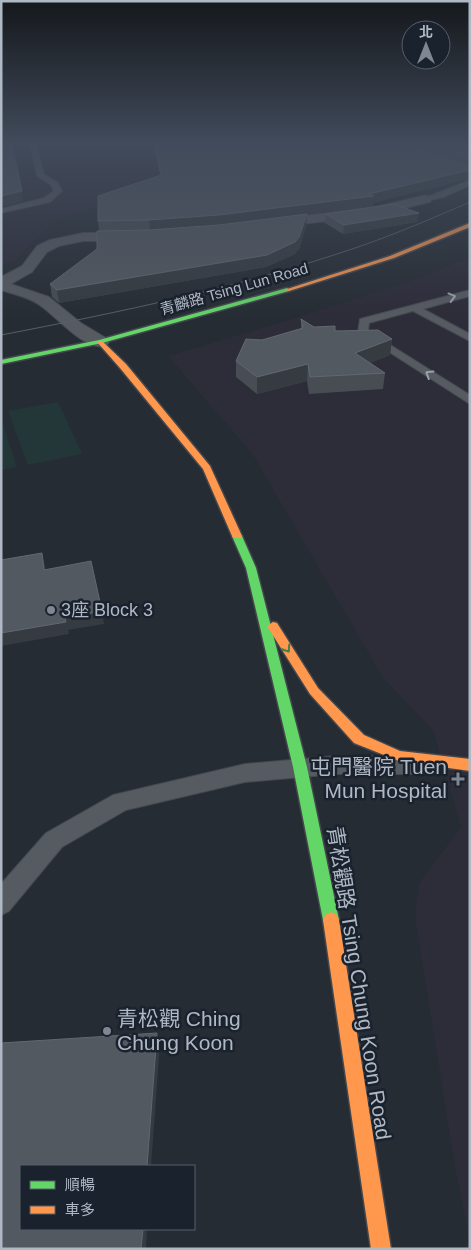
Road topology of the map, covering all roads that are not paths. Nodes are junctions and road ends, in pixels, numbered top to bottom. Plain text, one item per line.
1 (37, 202) edge
2 (412, 202) edge
3 (1, 211) edge
4 (470, 225) edge
5 (258, 226) edge
6 (150, 236) edge
7 (1, 284) edge
8 (470, 293) edge
9 (414, 308) junction
10 (470, 338) edge
11 (100, 342) junction
12 (1, 362) edge
13 (470, 400) edge
14 (261, 608) junction
15 (470, 765) edge
16 (300, 768) junction
17 (1, 903) edge
18 (381, 1249) edge

1 - 3 lane
2 - 5 street
4 - 11 street, 青麟路 Tsing Lun Road
6 - 7 street
7 - 11 street, 青松觀路 Tsing Chung Koon Road
9 -> 8 lane
9 - 10 lane
13 -> 9 lane
11 - 12 street, 青麟路 Tsing Lun Road
11 - 14 street, 青松觀路 Tsing Chung Koon Road
14 -> 15 street, 青松觀路 Tsing Chung Koon Road
14 - 16 street, 青松觀路 Tsing Chung Koon Road
15 - 16 lane
16 - 17 lane
16 - 18 street, 青松觀路 Tsing Chung Koon Road

